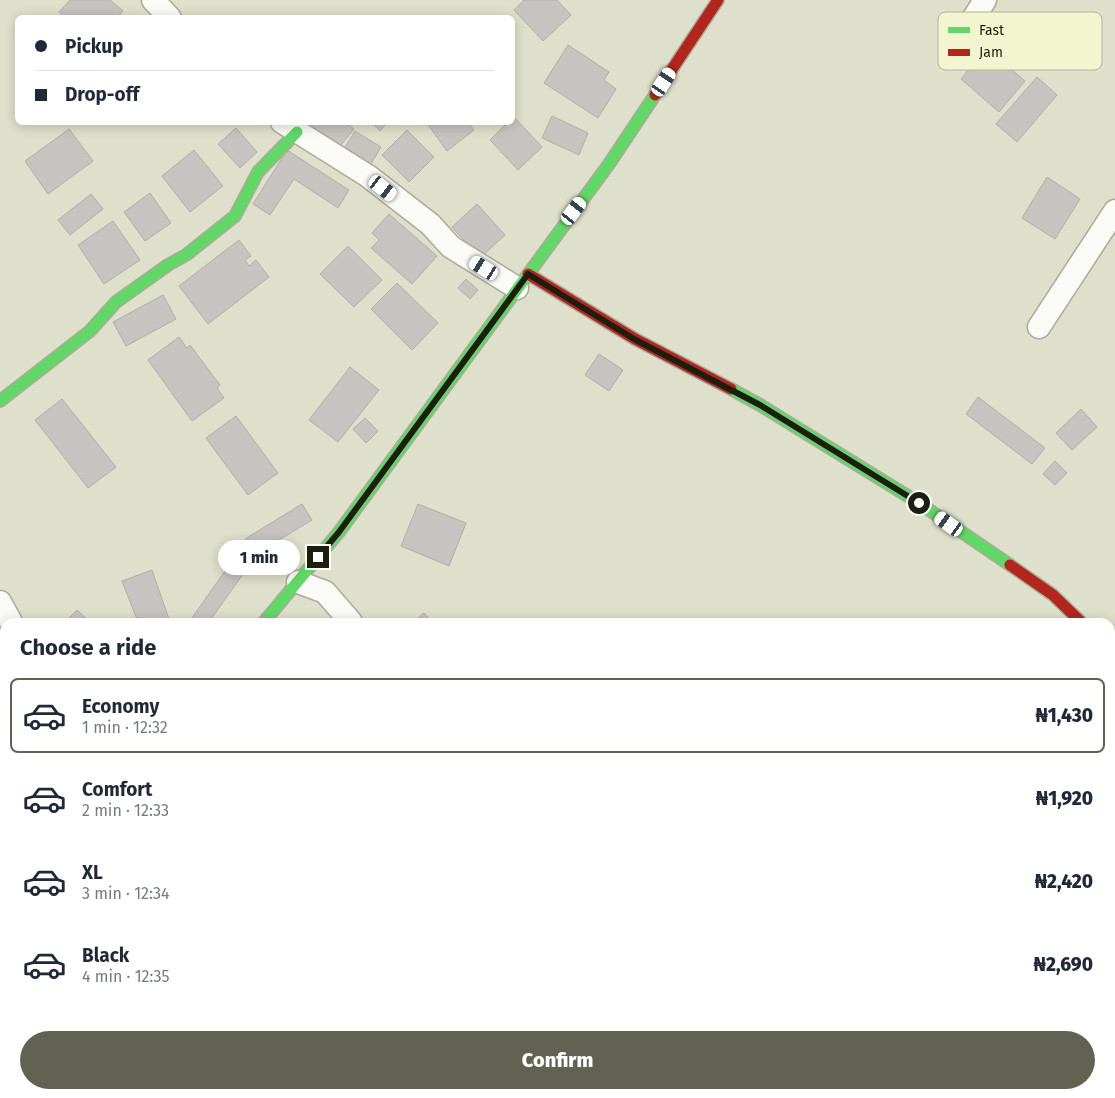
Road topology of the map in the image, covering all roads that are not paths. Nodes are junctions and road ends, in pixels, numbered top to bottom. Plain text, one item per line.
1 (153, 0) edge
2 (718, 0) edge
3 (985, 0) edge
4 (977, 12) edge
5 (167, 15) edge
6 (290, 127) edge
7 (1115, 211) edge
8 (523, 281) junction
9 (1039, 327) dead end
10 (0, 401) edge
11 (298, 582) junction
12 (0, 602) edge
13 (9, 618) edge
14 (267, 618) edge
15 (348, 618) edge
16 (1077, 618) edge

1 - 5 street
2 - 8 street
3 - 4 street
6 - 8 street
6 - 10 street
7 - 9 street
8 - 11 street
8 - 16 street
11 - 14 street
11 - 15 street
12 - 13 street

